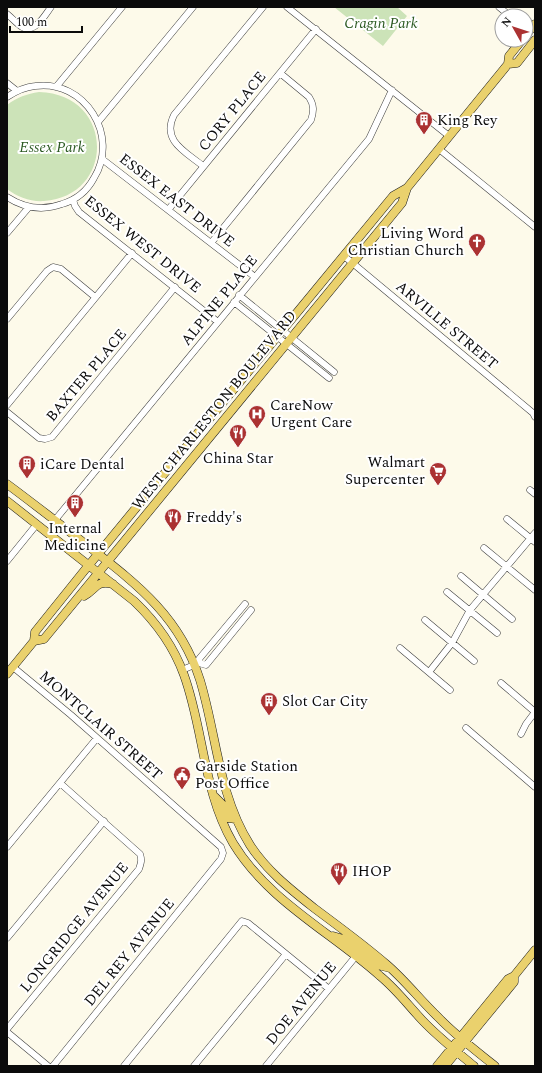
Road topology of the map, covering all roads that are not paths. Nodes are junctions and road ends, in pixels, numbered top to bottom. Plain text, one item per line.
1 (51, 7) edge
2 (122, 7) edge
3 (193, 7) edge
4 (263, 7) edge
5 (287, 7) edge
6 (7, 14) edge
7 (316, 29) junction
8 (535, 39) edge
9 (516, 48) edge
10 (508, 64) junction
11 (280, 73) junction
12 (7, 83) edge
13 (56, 87) junction
14 (392, 90) junction
15 (17, 91) junction
16 (7, 97) edge
17 (98, 122) junction
18 (450, 136) junction
19 (439, 149) junction
20 (102, 159) junction
21 (203, 166) junction
22 (407, 188) junction
23 (7, 197) edge
24 (73, 200) junction
25 (29, 207) junction
26 (168, 210) junction
27 (535, 227) edge
28 (7, 233) edge
29 (211, 243) junction
30 (132, 253) junction
31 (344, 256) junction
32 (352, 263) junction
33 (255, 277) junction
34 (175, 288) junction
35 (239, 295) junction
36 (95, 297) junction
37 (234, 302) junction
38 (7, 319) edge
39 (218, 322) junction
40 (285, 337) junction
41 (334, 372) dead end
42 (329, 378) dead end
43 (222, 404) junction
44 (7, 405) edge
45 (7, 412) edge
46 (534, 415) edge
47 (185, 449) junction
48 (200, 449) junction
49 (172, 483) junction
50 (7, 484) edge
51 (7, 501) edge
52 (507, 519) dead end
53 (55, 520) junction
54 (37, 524) junction
55 (534, 538) edge
56 (484, 548) dead end
57 (99, 554) junction
58 (7, 561) edge
59 (108, 562) junction
60 (89, 566) junction
61 (506, 566) junction
62 (98, 573) junction
63 (460, 576) dead end
64 (114, 584) junction
65 (535, 590) edge
66 (447, 592) dead end
67 (482, 594) junction
68 (75, 601) junction
69 (245, 604) dead end
70 (251, 610) dead end
71 (470, 610) junction
72 (512, 619) dead end
73 (425, 620) dead end
74 (497, 633) dead end
75 (34, 641) junction
76 (452, 643) junction
77 (400, 648) dead end
78 (474, 661) dead end
79 (197, 664) junction
80 (13, 667) junction
81 (182, 670) junction
82 (429, 672) junction
83 (7, 674) edge
84 (501, 683) dead end
85 (450, 690) dead end
86 (535, 712) edge
87 (466, 728) dead end
88 (521, 734) dead end
89 (97, 738) junction
90 (60, 783) junction
91 (535, 787) edge
92 (212, 793) junction
93 (236, 819) junction
94 (104, 821) junction
95 (7, 848) edge
96 (223, 853) joint
97 (326, 934) junction
98 (7, 938) edge
99 (364, 946) junction
100 (535, 950) edge
101 (286, 954) junction
102 (356, 956) junction
103 (391, 968) junction
104 (329, 989) junction
105 (7, 1029) edge
106 (7, 1032) edge
107 (462, 1040) junction
108 (454, 1050) junction
109 (48, 1066) edge
110 (52, 1066) edge
111 (124, 1066) edge
112 (194, 1066) edge
113 (266, 1066) edge
114 (437, 1066) edge
115 (445, 1066) edge
116 (474, 1066) edge
117 (495, 1066) edge

1 - 6 street
2 - 13 street
3 - 17 street
4 - 21 street
5 - 7 street
7 - 11 street, CORY PLACE
7 - 14 street
8 - 10 main road, WEST CHARLESTON BOULEVARD
9 - 10 main road, WEST CHARLESTON BOULEVARD
10 - 18 main road, WEST CHARLESTON BOULEVARD
11 - 21 street, CORY PLACE
11 - 29 street
12 - 15 street
13 - 15 street
13 - 17 street
14 - 18 street
14 - 33 street, ALPINE PLACE
15 - 16 street
17 - 20 street
18 - 19 main road, WEST CHARLESTON BOULEVARD
19 - 22 main road, WEST CHARLESTON BOULEVARD
19 - 27 street
20 - 24 street
20 - 26 street, ESSEX EAST DRIVE
21 - 26 street, CORY PLACE
22 - 31 main road, WEST CHARLESTON BOULEVARD
22 - 32 main road, WEST CHARLESTON BOULEVARD
23 - 25 street
24 - 25 street
24 - 30 street, ESSEX WEST DRIVE
25 - 28 street
26 - 29 street, ESSEX EAST DRIVE
29 - 33 street, ESSEX EAST DRIVE
30 - 34 street, ESSEX WEST DRIVE
30 - 36 street
31 - 32 street, ARVILLE STREET
31 - 40 main road, WEST CHARLESTON BOULEVARD
32 - 40 main road, WEST CHARLESTON BOULEVARD
32 - 46 street, ARVILLE STREET
33 - 35 street, ALPINE PLACE
34 - 39 street, ESSEX WEST DRIVE
34 - 45 street, BAXTER PLACE
35 - 37 street, ALPINE PLACE
35 - 40 street
36 - 38 street
36 - 44 street
37 - 39 street, ALPINE PLACE
37 - 40 street
39 - 53 street, ALPINE PLACE
40 - 41 street
40 - 42 street
40 - 43 main road, WEST CHARLESTON BOULEVARD
40 - 48 main road, WEST CHARLESTON BOULEVARD
43 - 47 main road, WEST CHARLESTON BOULEVARD
43 - 48 main road
47 - 49 main road
47 - 57 main road, WEST CHARLESTON BOULEVARD
48 - 49 main road, WEST CHARLESTON BOULEVARD
49 - 59 main road, WEST CHARLESTON BOULEVARD
50 - 53 main road
51 - 54 main road
52 - 55 street
53 - 57 main road
54 - 58 street
54 - 60 main road
55 - 61 street
56 - 61 street
57 - 59 main road
57 - 60 main road, WEST CHARLESTON BOULEVARD
59 - 62 main road, WEST CHARLESTON BOULEVARD
59 - 79 main road
60 - 62 main road
60 - 75 main road, WEST CHARLESTON BOULEVARD
61 - 65 street
61 - 67 street
62 - 64 main road
62 - 68 main road, WEST CHARLESTON BOULEVARD
63 - 67 street
64 - 68 main road
64 - 81 main road
66 - 71 street
67 - 71 street
67 - 72 street
68 - 75 main road, WEST CHARLESTON BOULEVARD
69 - 79 street
70 - 79 street
71 - 74 street
71 - 76 street
73 - 76 street
75 - 80 main road, WEST CHARLESTON BOULEVARD
76 - 78 street
76 - 82 street
77 - 82 street
79 - 81 street
79 - 93 main road
80 - 83 main road, WEST CHARLESTON BOULEVARD
80 - 89 street, MONTCLAIR STREET
81 - 92 main road
82 - 85 street
84 - 86 street
86 - 88 street
87 - 91 street
89 - 90 street
89 - 96 street, MONTCLAIR STREET
90 - 94 street
90 - 95 street
92 - 93 main road
92 - 97 main road
93 - 99 main road
94 - 98 street
94 - 105 street, LONGRIDGE AVENUE
96 - 110 street, DEL REY AVENUE
97 - 99 main road
97 - 102 main road
99 - 103 main road
100 - 107 main road
101 - 104 street
101 - 111 street
101 - 112 street
102 - 103 main road
102 - 104 street, DOE AVENUE
102 - 108 main road
103 - 107 main road
104 - 113 street, DOE AVENUE
106 - 109 street
107 - 108 main road
107 - 117 main road
108 - 114 main road
108 - 115 main road
108 - 116 main road

